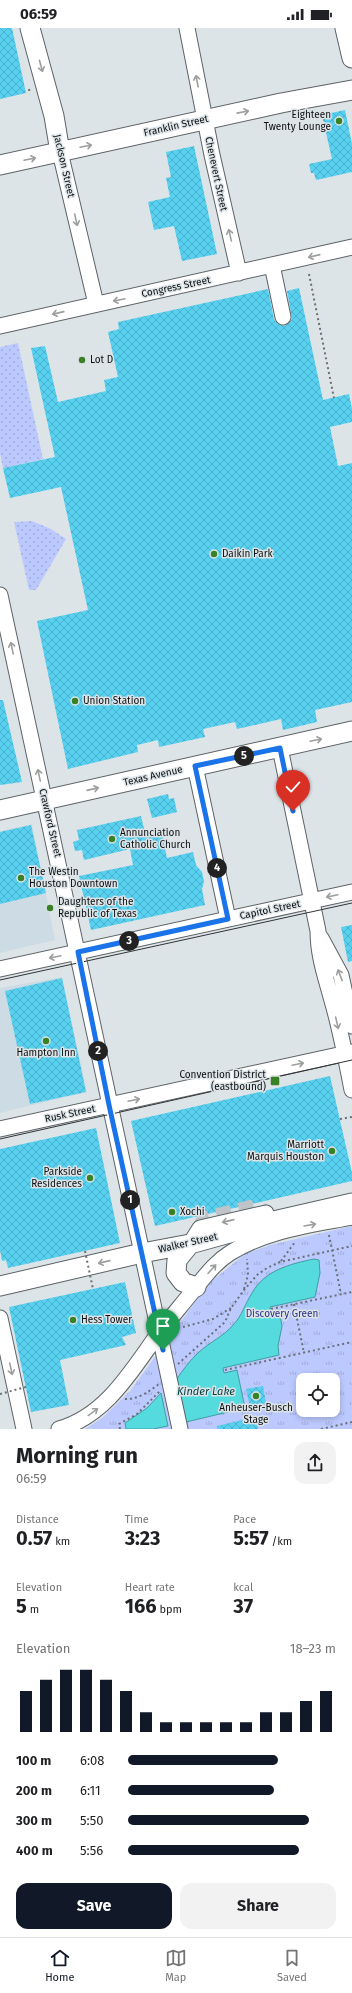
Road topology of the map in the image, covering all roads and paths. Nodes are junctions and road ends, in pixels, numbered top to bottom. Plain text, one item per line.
1 (30, 28) edge
2 (187, 28) edge
3 (345, 28) edge
4 (352, 58) edge
5 (29, 89) dead end
6 (352, 90) edge
7 (30, 94) dead end
8 (205, 120) junction
9 (60, 152) junction
10 (0, 165) edge
11 (352, 247) edge
12 (272, 265) junction
13 (239, 273) junction
14 (309, 274) dead end
15 (96, 304) junction
16 (283, 317) dead end
17 (0, 326) edge
18 (334, 398) dead end
19 (0, 595) edge
20 (352, 731) edge
21 (280, 748) junction
22 (195, 766) junction
23 (44, 800) junction
24 (0, 810) edge
25 (352, 892) edge
26 (311, 900) junction
27 (228, 919) junction
28 (318, 931) junction
29 (78, 952) junction
30 (0, 969) edge
31 (352, 1026) edge
32 (348, 1053) edge
33 (352, 1090) edge
34 (109, 1105) junction
35 (352, 1117) edge
36 (340, 1119) dead end
37 (0, 1129) edge
38 (352, 1203) edge
39 (352, 1218) edge
40 (271, 1228) junction
41 (329, 1235) dead end
42 (295, 1242) dead end
43 (190, 1244) junction
44 (352, 1246) edge
45 (332, 1250) junction
46 (85, 1251) dead end
47 (142, 1253) junction
48 (247, 1259) dead end
49 (280, 1262) junction
50 (0, 1286) edge
51 (196, 1288) junction
52 (93, 1289) dead end
53 (244, 1290) junction
54 (352, 1292) edge
55 (341, 1294) junction
56 (294, 1304) junction
57 (231, 1308) junction
58 (271, 1309) dead end
59 (0, 1318) edge
60 (182, 1327) dead end
61 (159, 1333) junction
62 (352, 1342) edge
63 (304, 1353) junction
64 (225, 1370) dead end
65 (169, 1378) junction
66 (26, 1387) dead end
67 (0, 1394) edge
68 (110, 1398) junction
69 (352, 1422) edge
70 (24, 1429) edge
71 (59, 1429) edge
72 (120, 1429) edge
73 (180, 1429) edge
74 (321, 1429) edge

1 -> 9 main road, Jackson Street
8 -> 2 street, Chenevert Street
3 - 4 main road
5 - 7 path
8 -> 6 main road, Franklin Street
9 -> 8 main road, Franklin Street
13 -> 8 street, Chenevert Street
10 -> 9 main road, Franklin Street
9 -> 15 street, Jackson Street
11 -> 12 street, Congress Street
12 - 13 street, Congress Street
12 - 16 street
13 -> 15 street, Congress Street
14 - 18 path
15 -> 17 street, Congress Street
23 -> 19 street, Crawford Street
21 -> 20 main road, Texas Avenue
21 - 22 main road, Texas Avenue
21 - 26 street
23 -> 22 main road, Texas Avenue
22 - 27 street
23 - 24 main road, Texas Avenue
23 - 29 street, Crawford Street
25 -> 26 street, Capitol Street
26 - 27 street, Capitol Street
26 - 28 street
27 - 29 street, Capitol Street
31 -> 28 street
28 -> 32 street
29 -> 30 street, Capitol Street
29 - 34 street, Crawford Street
32 - 33 street
34 -> 32 street, Rusk Street
34 - 37 street, Rusk Street
34 - 47 street, Crawford Street
35 - 36 path
38 - 40 main road, Walker Street
40 -> 39 street
40 -> 43 main road, Walker Street
51 -> 40 street
41 - 45 path
42 - 49 path
43 - 47 main road, Walker Street
43 - 51 main road
44 - 45 path
45 - 49 path
45 - 55 path
46 - 52 path, bridge
47 -> 50 main road, Walker Street
47 - 61 street, Crawford Street
48 - 53 path
49 - 53 path
51 - 61 street
53 - 57 path
54 - 55 path
55 - 56 path
56 - 58 path
56 - 63 path
57 - 60 path
57 - 65 path
59 -> 70 street
61 - 65 street, Crawford Street
61 - 68 street
62 - 63 path
63 - 64 path
65 - 68 path
65 - 72 path
65 - 73 street, Crawford Street
66 - 67 path, bridge
71 -> 68 street
69 - 74 path

